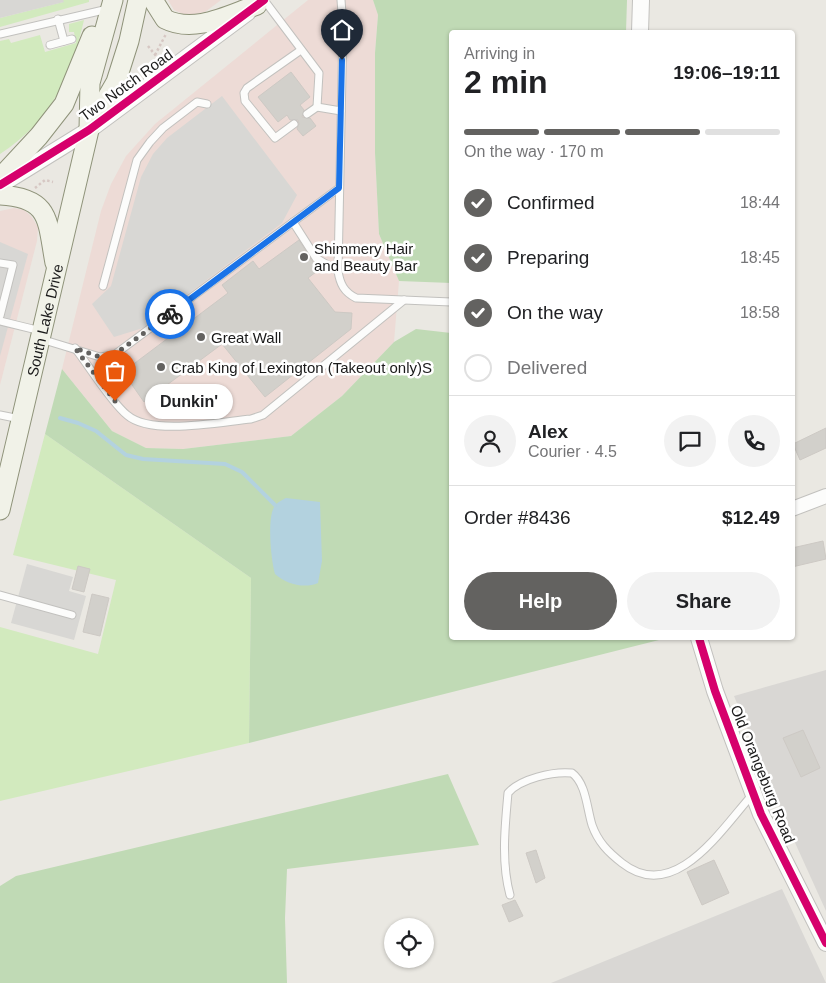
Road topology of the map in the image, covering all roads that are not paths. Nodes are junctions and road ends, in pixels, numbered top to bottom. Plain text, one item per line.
1 (138, 0) edge
2 (153, 0) edge
3 (341, 0) edge
4 (640, 0) edge
5 (261, 2) edge
6 (112, 4) edge
7 (58, 19) junction
8 (640, 30) edge
9 (0, 34) edge
10 (72, 39) dead end
11 (64, 41) junction
12 (50, 45) dead end
13 (301, 50) junction
14 (207, 104) dead end
15 (317, 108) junction
16 (341, 110) junction
17 (307, 114) dead end
18 (294, 124) dead end
19 (89, 130) junction
20 (0, 178) edge
21 (0, 185) edge
22 (339, 188) junction
23 (0, 195) edge
24 (293, 222) junction
25 (0, 263) edge
26 (56, 270) junction
27 (338, 271) junction
28 (103, 286) dead end
29 (404, 300) junction
30 (449, 302) edge
31 (0, 316) edge
32 (0, 321) edge
33 (41, 335) junction
34 (75, 348) junction
35 (0, 415) edge
36 (20, 419) junction
37 (826, 496) edge
38 (795, 508) edge
39 (0, 510) edge
40 (0, 595) edge
41 (72, 615) dead end
42 (700, 640) edge
43 (754, 794) junction
44 (510, 894) dead end
45 (824, 935) edge

1 - 19 main road, South Lake Drive
2 - 5 main road
3 - 16 lane
4 - 8 street
5 - 13 lane
5 - 19 street, Two Notch Road
6 - 7 lane
6 - 19 main road, South Lake Drive
6 - 20 main road
7 - 9 lane
7 - 11 lane
10 - 11 lane
11 - 12 lane
13 - 15 lane
13 - 18 lane
14 - 28 lane
15 - 16 lane
15 - 17 lane
16 - 22 lane
19 - 21 street, Two Notch Road
19 - 26 main road, South Lake Drive
22 - 24 lane
22 - 27 lane
23 - 26 main road
24 - 27 lane
24 - 34 lane
25 - 31 lane
26 - 33 main road, South Lake Drive
27 - 29 lane
29 - 30 lane
29 - 34 lane
32 - 33 lane
33 - 34 lane
33 - 36 main road, South Lake Drive
35 - 36 lane
36 - 39 main road, South Lake Drive
37 - 38 street
40 - 41 lane
42 - 43 street, Old Orangeburg Road
43 - 44 lane
43 - 45 street, Old Orangeburg Road

